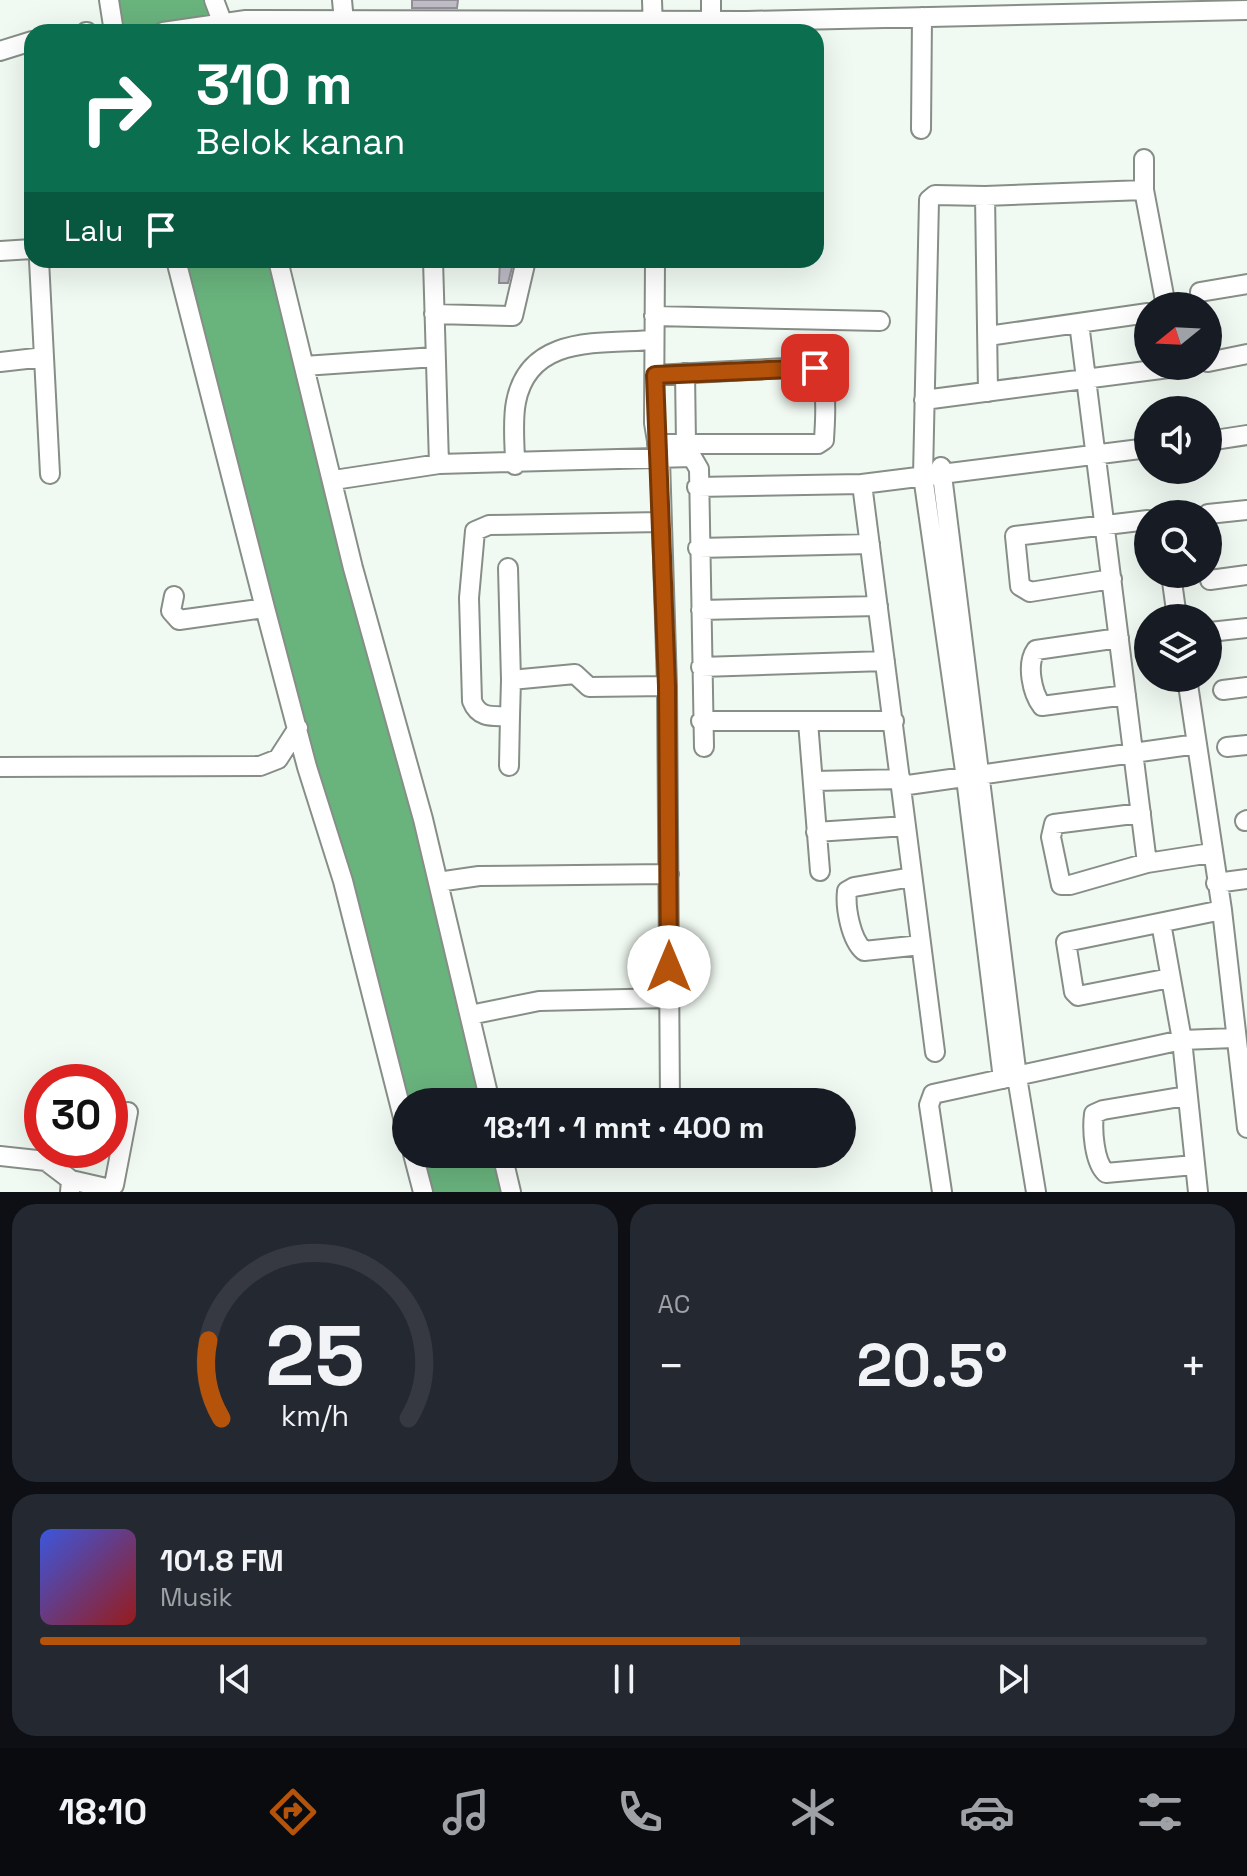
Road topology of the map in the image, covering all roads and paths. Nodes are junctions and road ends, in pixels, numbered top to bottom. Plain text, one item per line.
1 (109, 0) edge
2 (214, 0) edge
3 (342, 0) edge
4 (467, 0) edge
5 (652, 0) edge
6 (711, 0) edge
7 (1108, 7) edge
8 (781, 9) edge
9 (990, 9) edge
10 (1247, 10) edge
11 (922, 17) junction
12 (468, 19) junction
13 (711, 20) junction
14 (344, 22) junction
15 (113, 24) edge
16 (224, 24) edge
17 (296, 24) edge
18 (378, 24) edge
19 (429, 24) edge
20 (600, 24) edge
21 (653, 24) edge
22 (672, 24) edge
23 (24, 44) edge
24 (0, 51) edge
25 (921, 129) dead end
26 (1144, 159) dead end
27 (1144, 190) junction
28 (985, 196) junction
29 (24, 250) edge
30 (0, 251) edge
31 (39, 268) edge
32 (178, 268) edge
33 (280, 268) edge
34 (433, 268) edge
35 (524, 268) edge
36 (655, 268) edge
37 (1247, 284) edge
38 (1163, 292) edge
39 (1200, 292) dead end
40 (434, 314) junction
41 (1134, 315) edge
42 (654, 316) junction
43 (880, 321) dead end
44 (1079, 323) junction
45 (988, 336) junction
46 (654, 340) junction
47 (1247, 354) edge
48 (44, 357) junction
49 (435, 357) junction
50 (1222, 359) edge
51 (0, 362) edge
52 (304, 366) junction
53 (685, 373) junction
54 (1134, 373) edge
55 (655, 375) junction
56 (1088, 379) junction
57 (988, 392) junction
58 (924, 400) junction
59 (1247, 424) edge
60 (1222, 428) edge
61 (1247, 435) edge
62 (1222, 439) edge
63 (1134, 441) edge
64 (686, 444) junction
65 (1134, 449) edge
66 (1097, 450) junction
67 (658, 451) junction
68 (439, 464) junction
69 (515, 465) junction
70 (932, 472) junction
71 (50, 474) dead end
72 (334, 480) junction
73 (862, 484) junction
74 (697, 487) junction
75 (1247, 510) edge
76 (1222, 513) edge
77 (1134, 521) edge
78 (661, 522) junction
79 (1105, 524) junction
80 (870, 544) junction
81 (698, 548) junction
82 (508, 568) dead end
83 (1247, 575) edge
84 (1222, 578) edge
85 (1112, 579) junction
86 (174, 596) dead end
87 (878, 606) junction
88 (265, 608) junction
89 (701, 610) junction
90 (1247, 628) edge
91 (1222, 631) edge
92 (1119, 638) junction
93 (885, 661) junction
94 (701, 667) junction
95 (511, 680) junction
96 (667, 686) junction
97 (1247, 687) edge
98 (1223, 690) dead end
99 (1189, 692) edge
100 (1126, 695) junction
101 (510, 716) junction
102 (701, 721) junction
103 (894, 721) junction
104 (808, 722) junction
105 (298, 728) junction
106 (1197, 744) junction
107 (1247, 745) edge
108 (704, 747) dead end
109 (1227, 747) dead end
110 (1134, 756) junction
111 (278, 759) junction
112 (509, 766) dead end
113 (0, 767) edge
114 (307, 767) junction
115 (974, 777) junction
116 (815, 781) junction
117 (901, 782) junction
118 (1141, 813) junction
119 (906, 826) junction
120 (816, 832) junction
121 (1211, 853) junction
122 (1147, 863) junction
123 (820, 871) dead end
124 (669, 874) junction
125 (912, 877) junction
126 (1247, 879) edge
127 (438, 882) junction
128 (1216, 883) junction
129 (1222, 910) junction
130 (1161, 923) junction
131 (921, 945) junction
132 (1170, 978) junction
133 (669, 998) junction
134 (470, 1015) junction
135 (1234, 1038) junction
136 (1182, 1040) junction
137 (935, 1052) dead end
138 (1010, 1078) junction
139 (396, 1088) edge
140 (487, 1088) edge
141 (670, 1088) edge
142 (1186, 1096) junction
143 (1247, 1128) edge
144 (0, 1156) edge
145 (1194, 1165) junction
146 (117, 1168) edge
147 (417, 1168) edge
148 (505, 1168) edge
149 (70, 1186) edge
150 (423, 1192) edge
151 (511, 1192) edge
152 (942, 1192) edge
153 (1036, 1192) edge
154 (1198, 1192) edge

1 - 15 street
2 - 16 street
3 - 14 street
4 - 12 street
5 - 21 street
6 - 13 street
7 - 9 street
7 - 10 street
8 - 11 street
8 - 13 street
9 - 11 street
11 - 25 street
12 - 19 street
12 - 20 street
13 - 22 street
14 - 17 street
14 - 18 street
23 - 24 street
26 - 27 street
27 - 28 street
27 - 38 street
28 - 45 street
28 - 58 street
29 - 30 street
31 - 48 street
32 - 88 street
33 - 52 street
34 - 40 street
35 - 40 street
36 - 42 street
37 - 39 street
40 - 49 street
41 - 44 street
42 - 43 street
42 - 46 street
44 - 45 street
44 - 56 street
45 - 57 street
46 - 55 street
46 - 69 street
47 - 50 street
48 - 51 street
48 - 71 street
49 - 52 street
49 - 68 street
52 - 72 street
53 - 55 street
53 - 64 street
53 - 64 street
54 - 56 street
55 - 67 street
56 - 57 street
56 - 66 street
57 - 58 street
58 - 70 street
59 - 60 street
61 - 62 street
63 - 66 street
64 - 67 street
65 - 66 street
66 - 70 street
66 - 79 street
67 - 69 street
67 - 74 street
67 - 78 street
68 - 69 street
68 - 72 street
70 - 73 street
70 - 115 street
72 - 127 street
73 - 74 street
73 - 80 street
74 - 81 street
75 - 76 street
77 - 79 street
78 - 96 street
78 - 101 street
79 - 85 street
79 - 85 street
80 - 81 street
80 - 87 street
81 - 89 street
82 - 95 street
83 - 84 street
85 - 92 street
86 - 88 street
87 - 89 street
87 - 93 street
88 - 105 street
89 - 94 street
90 - 91 street
92 - 100 street
92 - 100 street
93 - 94 street
93 - 103 street
94 - 102 street
95 - 96 street
95 - 101 street
96 - 124 street
97 - 98 street
99 - 106 street
100 - 110 street
101 - 112 street
102 - 104 street
102 - 108 street
103 - 104 street
103 - 117 street
104 - 116 street
105 - 111 street
105 - 114 street
106 - 110 street
106 - 121 street
107 - 109 street
110 - 115 street
110 - 118 street
111 - 113 street
111 - 114 street
114 - 139 street
115 - 117 street
115 - 138 street
116 - 117 street
116 - 120 street
117 - 119 street
118 - 122 street
118 - 122 street
119 - 120 street
119 - 125 street
120 - 123 street
121 - 122 street
121 - 128 street
124 - 127 street
124 - 133 street
125 - 131 street
125 - 131 street
126 - 128 street
127 - 134 street
128 - 129 street
129 - 130 street
129 - 135 street
130 - 132 street
130 - 132 street
131 - 137 street
132 - 136 street
133 - 134 street
133 - 141 street
134 - 140 street
135 - 136 street
135 - 143 street
136 - 138 street
136 - 142 street
138 - 152 street
138 - 153 street
142 - 145 street
142 - 145 street
144 - 149 street
145 - 154 street
146 - 149 street
147 - 150 street
148 - 151 street

